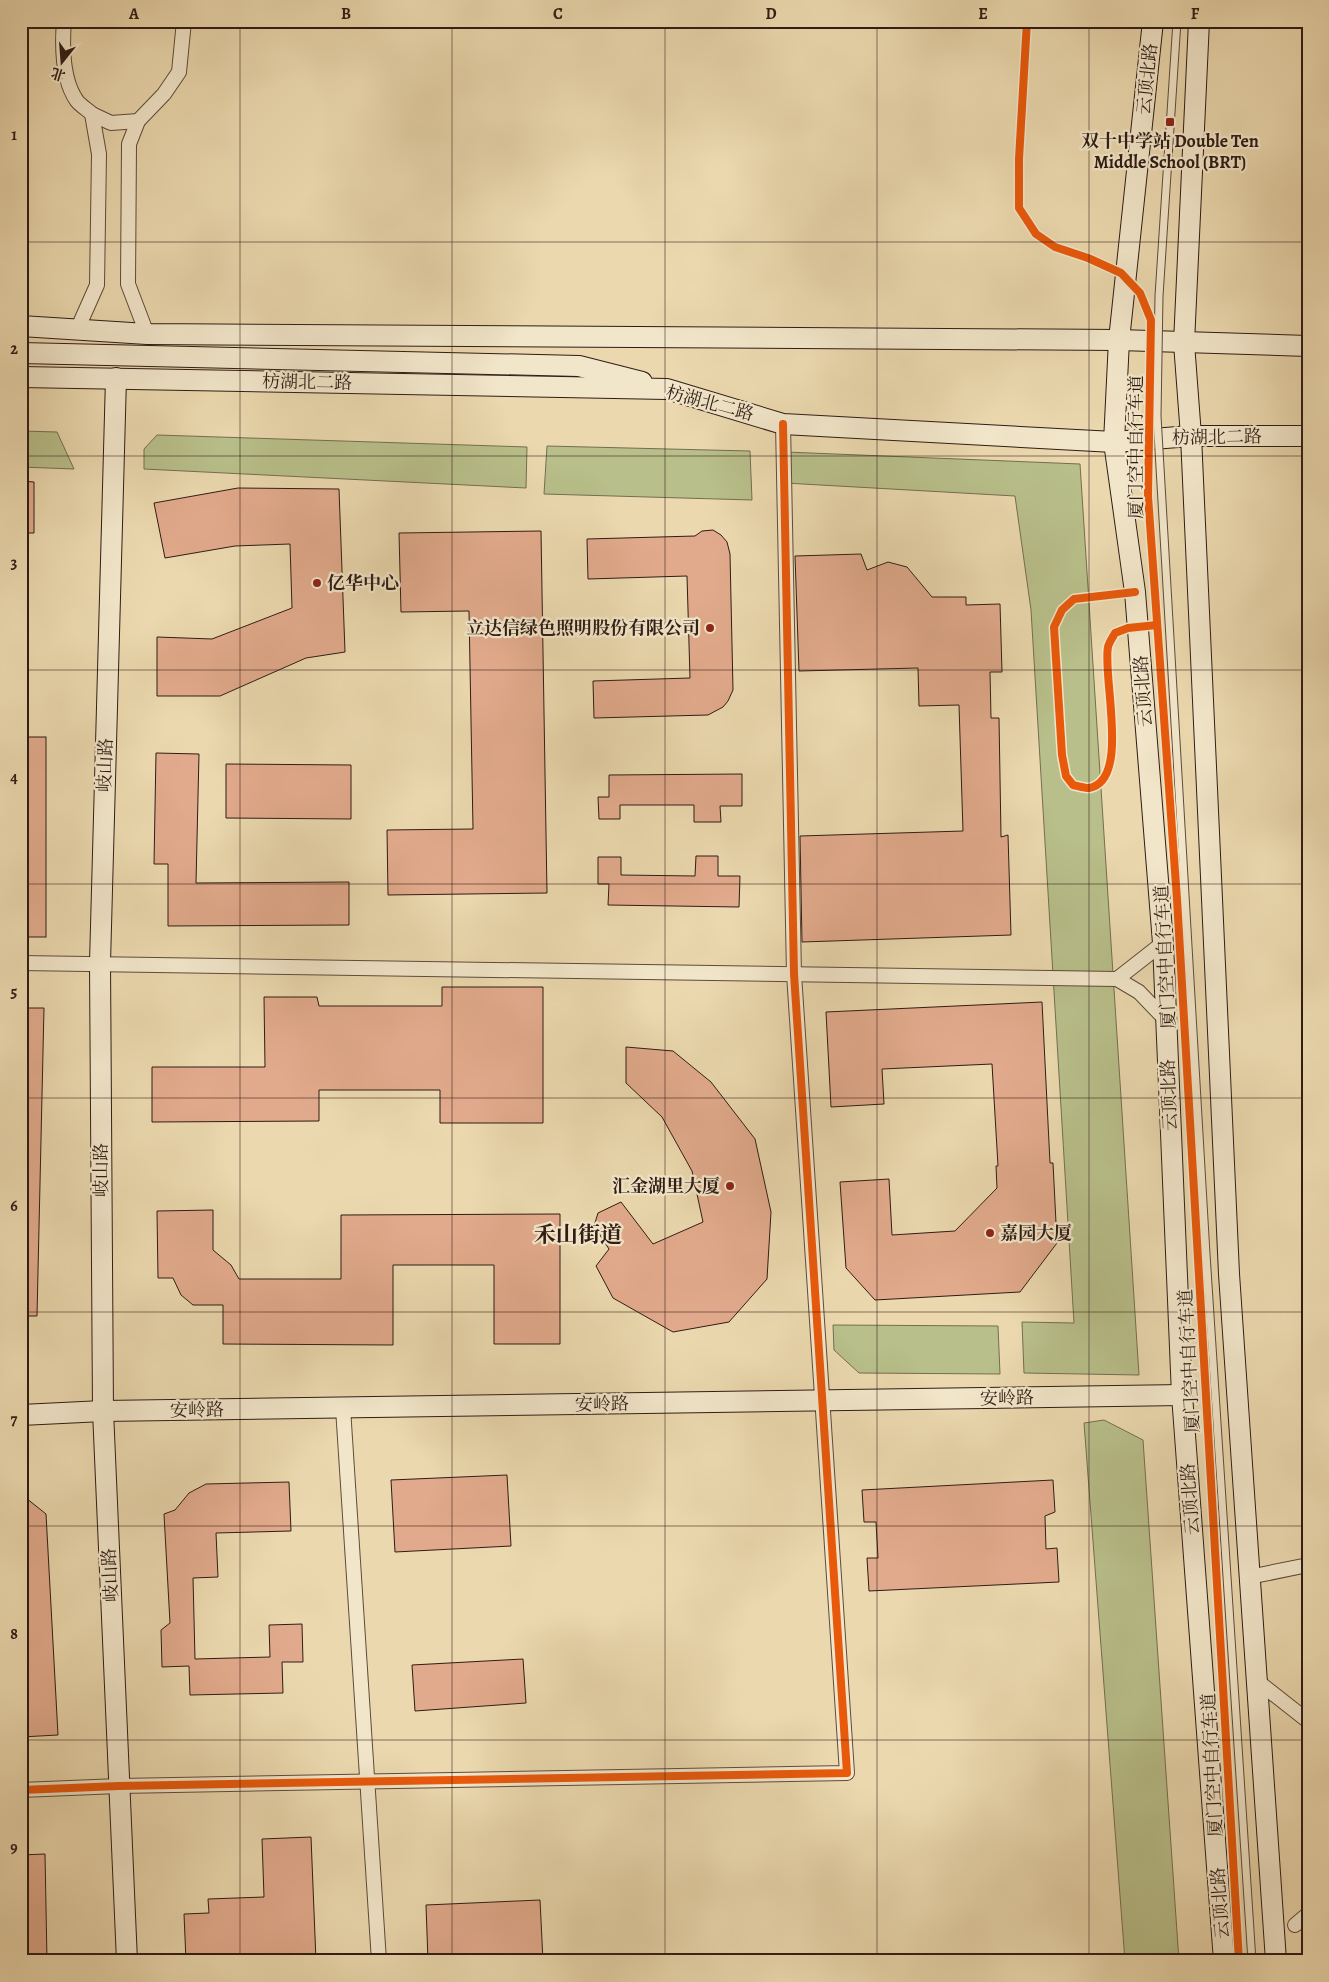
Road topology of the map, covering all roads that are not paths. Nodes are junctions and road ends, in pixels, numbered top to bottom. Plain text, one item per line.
1 (64, 21) edge
2 (184, 21) edge
3 (1153, 21) edge
4 (1177, 21) edge
5 (1199, 21) edge
6 (92, 114) junction
7 (138, 121) junction
8 (21, 326) edge
9 (77, 330) junction
10 (147, 334) junction
11 (1119, 340) junction
12 (1184, 343) junction
13 (1308, 346) edge
14 (21, 353) edge
15 (21, 378) edge
16 (116, 378) junction
17 (667, 389) junction
18 (783, 424) junction
19 (1190, 436) junction
20 (1308, 436) edge
21 (1114, 442) junction
22 (1163, 943) junction
23 (21, 963) edge
24 (100, 963) junction
25 (794, 974) junction
26 (1117, 979) junction
27 (1166, 1020) junction
28 (1182, 1395) junction
29 (823, 1400) junction
30 (343, 1408) junction
31 (103, 1411) junction
32 (21, 1415) edge
33 (1308, 1565) edge
34 (1249, 1577) junction
35 (1257, 1681) junction
36 (1308, 1721) edge
37 (367, 1781) junction
38 (119, 1786) junction
39 (21, 1790) edge
40 (1308, 1914) edge
41 (1295, 1925) dead end
42 (127, 1961) edge
43 (379, 1961) edge
44 (1224, 1961) edge
45 (1252, 1961) edge
46 (1276, 1961) edge

1 - 6 street
2 - 7 street
3 - 11 main road, 云顶北路
4 - 45 lane, bridge
5 - 12 main road
6 - 7 street
6 - 9 street
7 - 10 street
8 - 9 main road
9 - 10 main road
10 - 11 main road
11 - 12 main road
11 - 21 main road, 云顶北路
12 - 13 main road
12 - 19 main road
14 - 17 main road
15 - 16 main road, 枋湖北二路
16 - 17 main road, 枋湖北二路
16 - 24 main road, 岐山路
17 - 18 main road, 枋湖北二路
18 - 21 main road, 枋湖北二路
18 - 25 street
19 - 20 main road, 枋湖北二路
19 - 21 main road, 枋湖北二路
19 - 34 main road
21 - 22 main road, 云顶北路
22 - 26 street
22 - 27 main road, 云顶北路
23 - 24 street
24 - 25 street
24 - 31 main road, 岐山路
25 - 26 street
25 - 29 street
26 - 27 street
27 - 28 main road, 云顶北路
28 - 29 main road, 安岭路
28 - 44 main road, 云顶北路
29 - 30 main road, 安岭路
29 - 37 street
30 - 31 main road, 安岭路
30 - 37 street
31 - 32 main road, 安岭路
31 - 38 main road, 岐山路
33 - 34 street
34 - 35 main road
35 - 36 street
35 - 46 main road
37 - 38 street
37 - 43 street
38 - 39 street
38 - 42 main road, 岐山路
40 - 41 street

